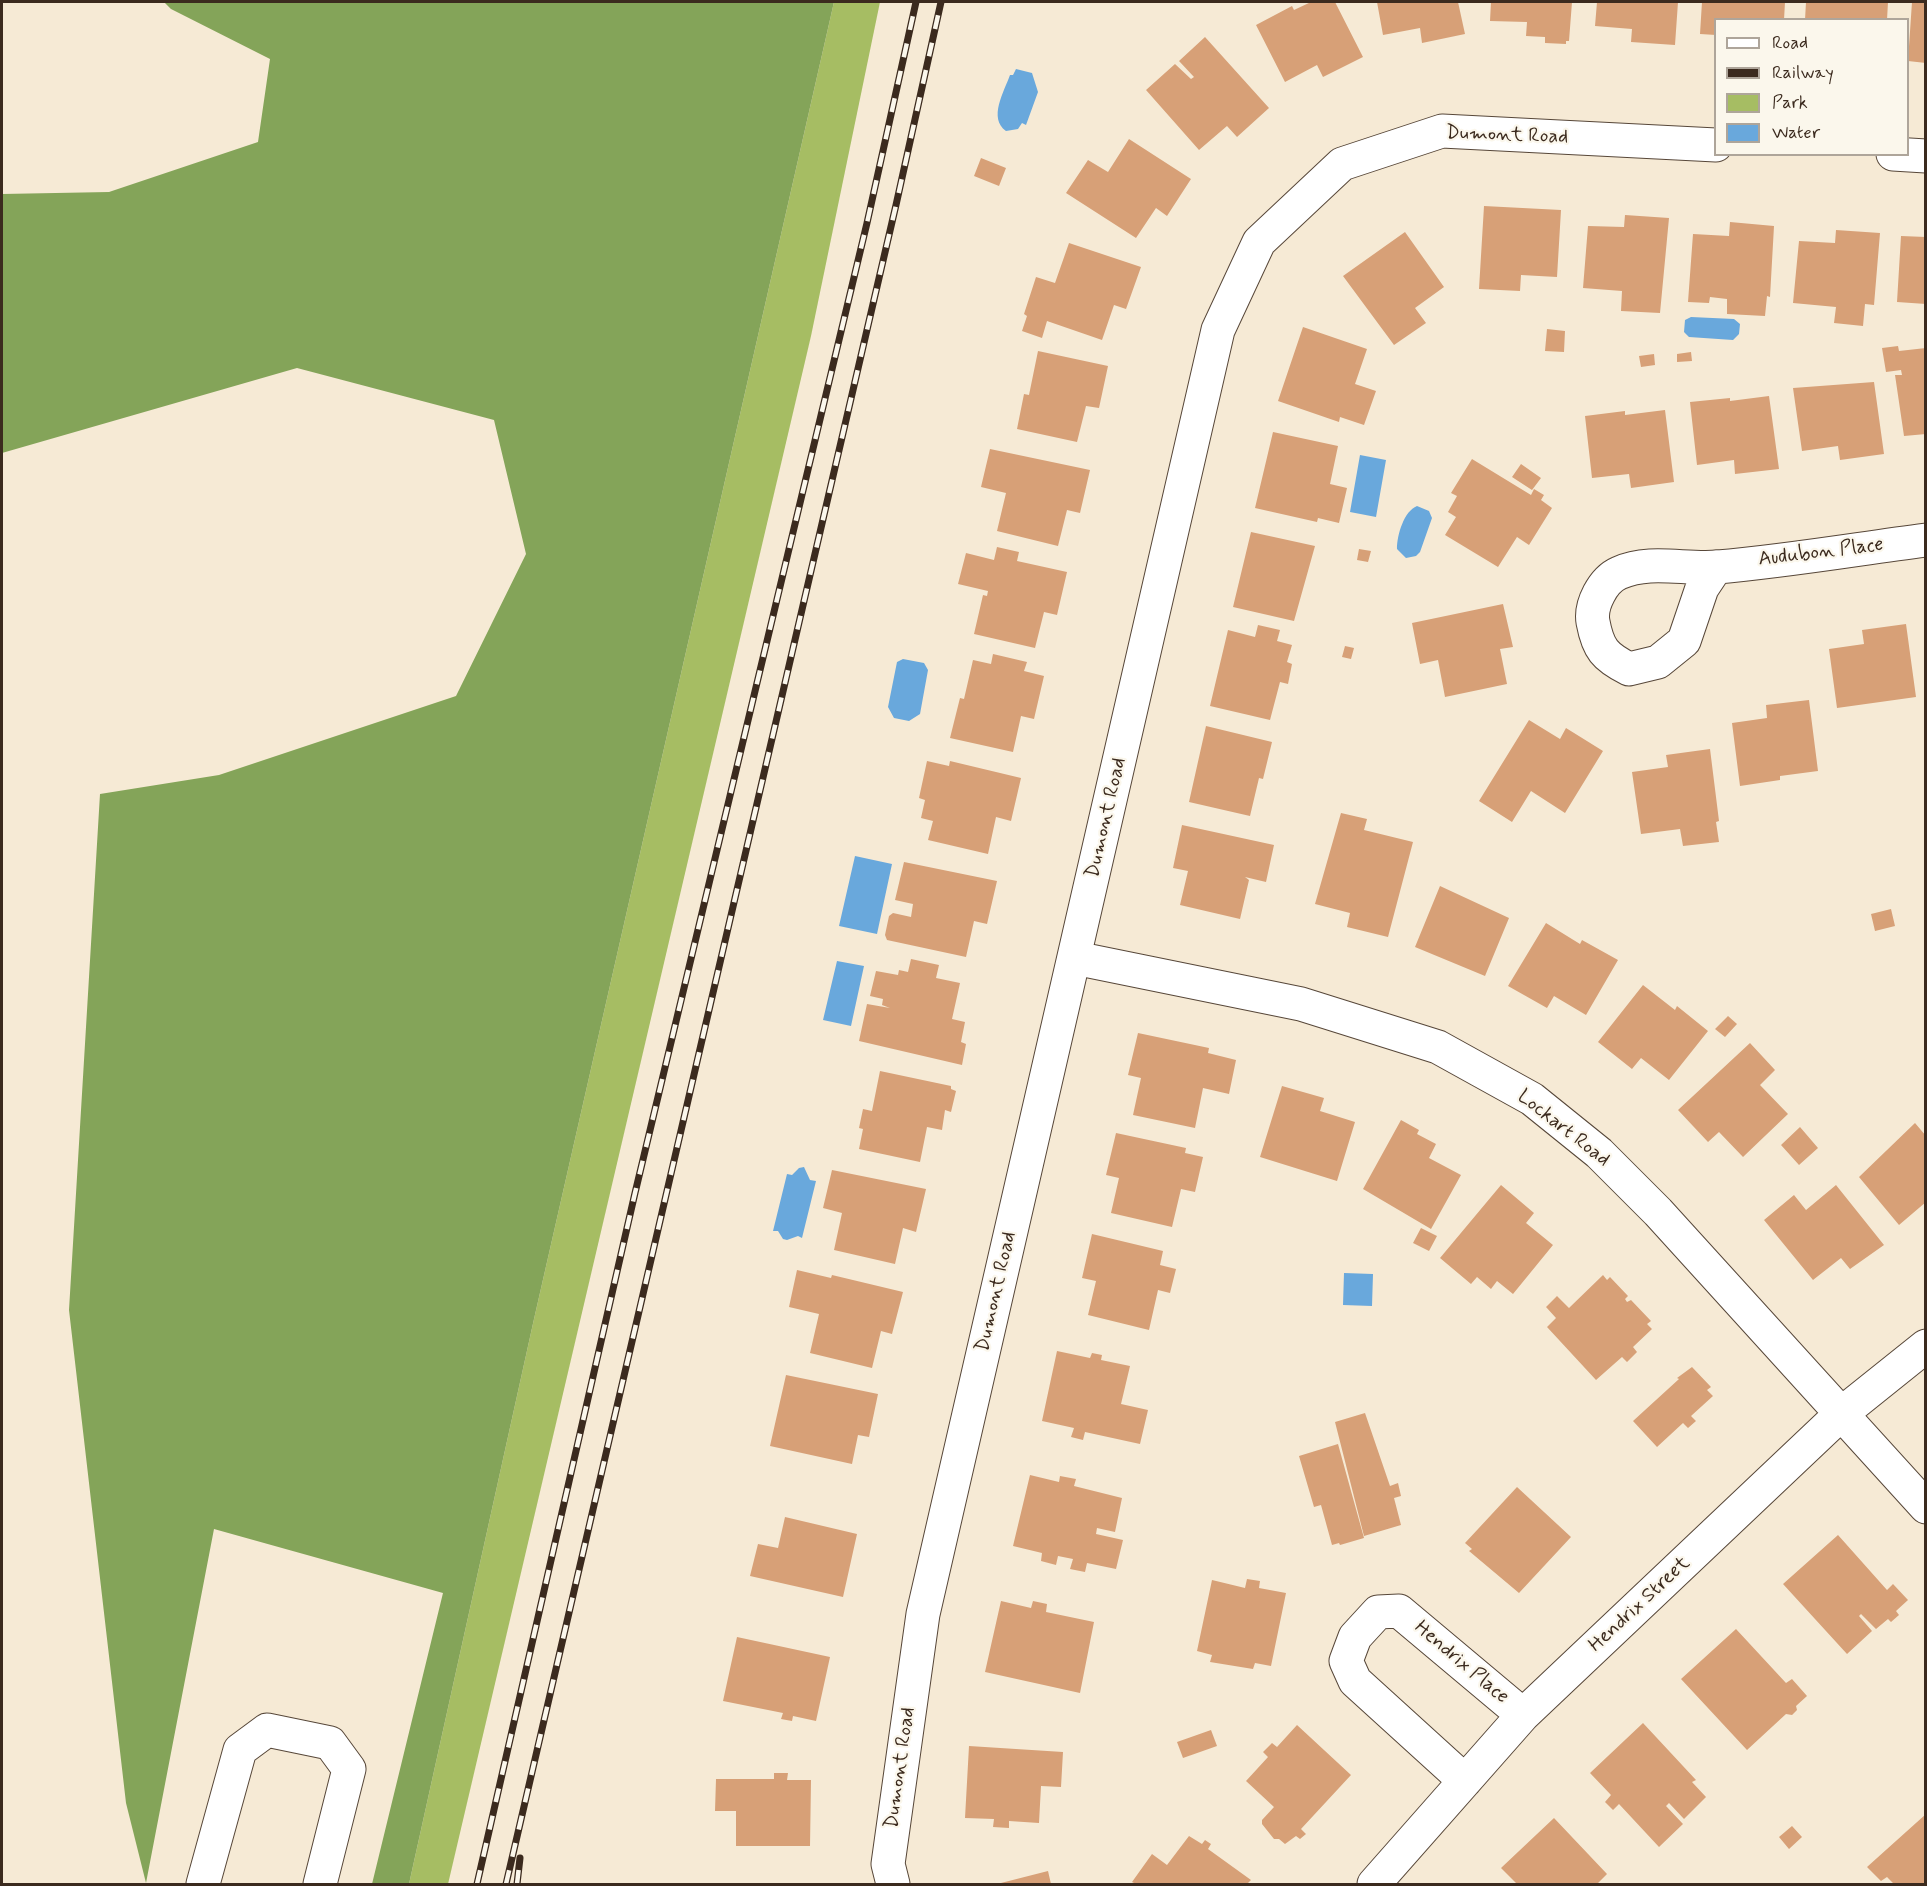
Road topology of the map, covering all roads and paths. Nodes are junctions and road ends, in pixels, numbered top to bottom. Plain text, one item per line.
1 (1714, 145) edge
2 (1909, 155) edge
3 (1926, 156) edge
4 (1926, 540) edge
5 (1716, 567) dead end
6 (1075, 958) junction
7 (1926, 1346) edge
8 (1841, 1414) junction
9 (1926, 1508) edge
10 (1523, 1716) junction
11 (1465, 1781) junction
12 (203, 1884) edge
13 (320, 1884) edge
14 (893, 1884) edge
15 (1374, 1884) edge

1 - 6 street, Dumont Road
2 - 3 street
4 - 5 street, Audubon Place
6 - 8 street, Lockart Road
6 - 14 street, Dumont Road
7 - 8 street, Hendrix Street
8 - 9 street, Lockart Road
8 - 10 street, Hendrix Street
10 - 11 street, Hendrix Street
10 - 11 street, Hendrix Place
11 - 15 street, Hendrix Street
12 - 13 street

